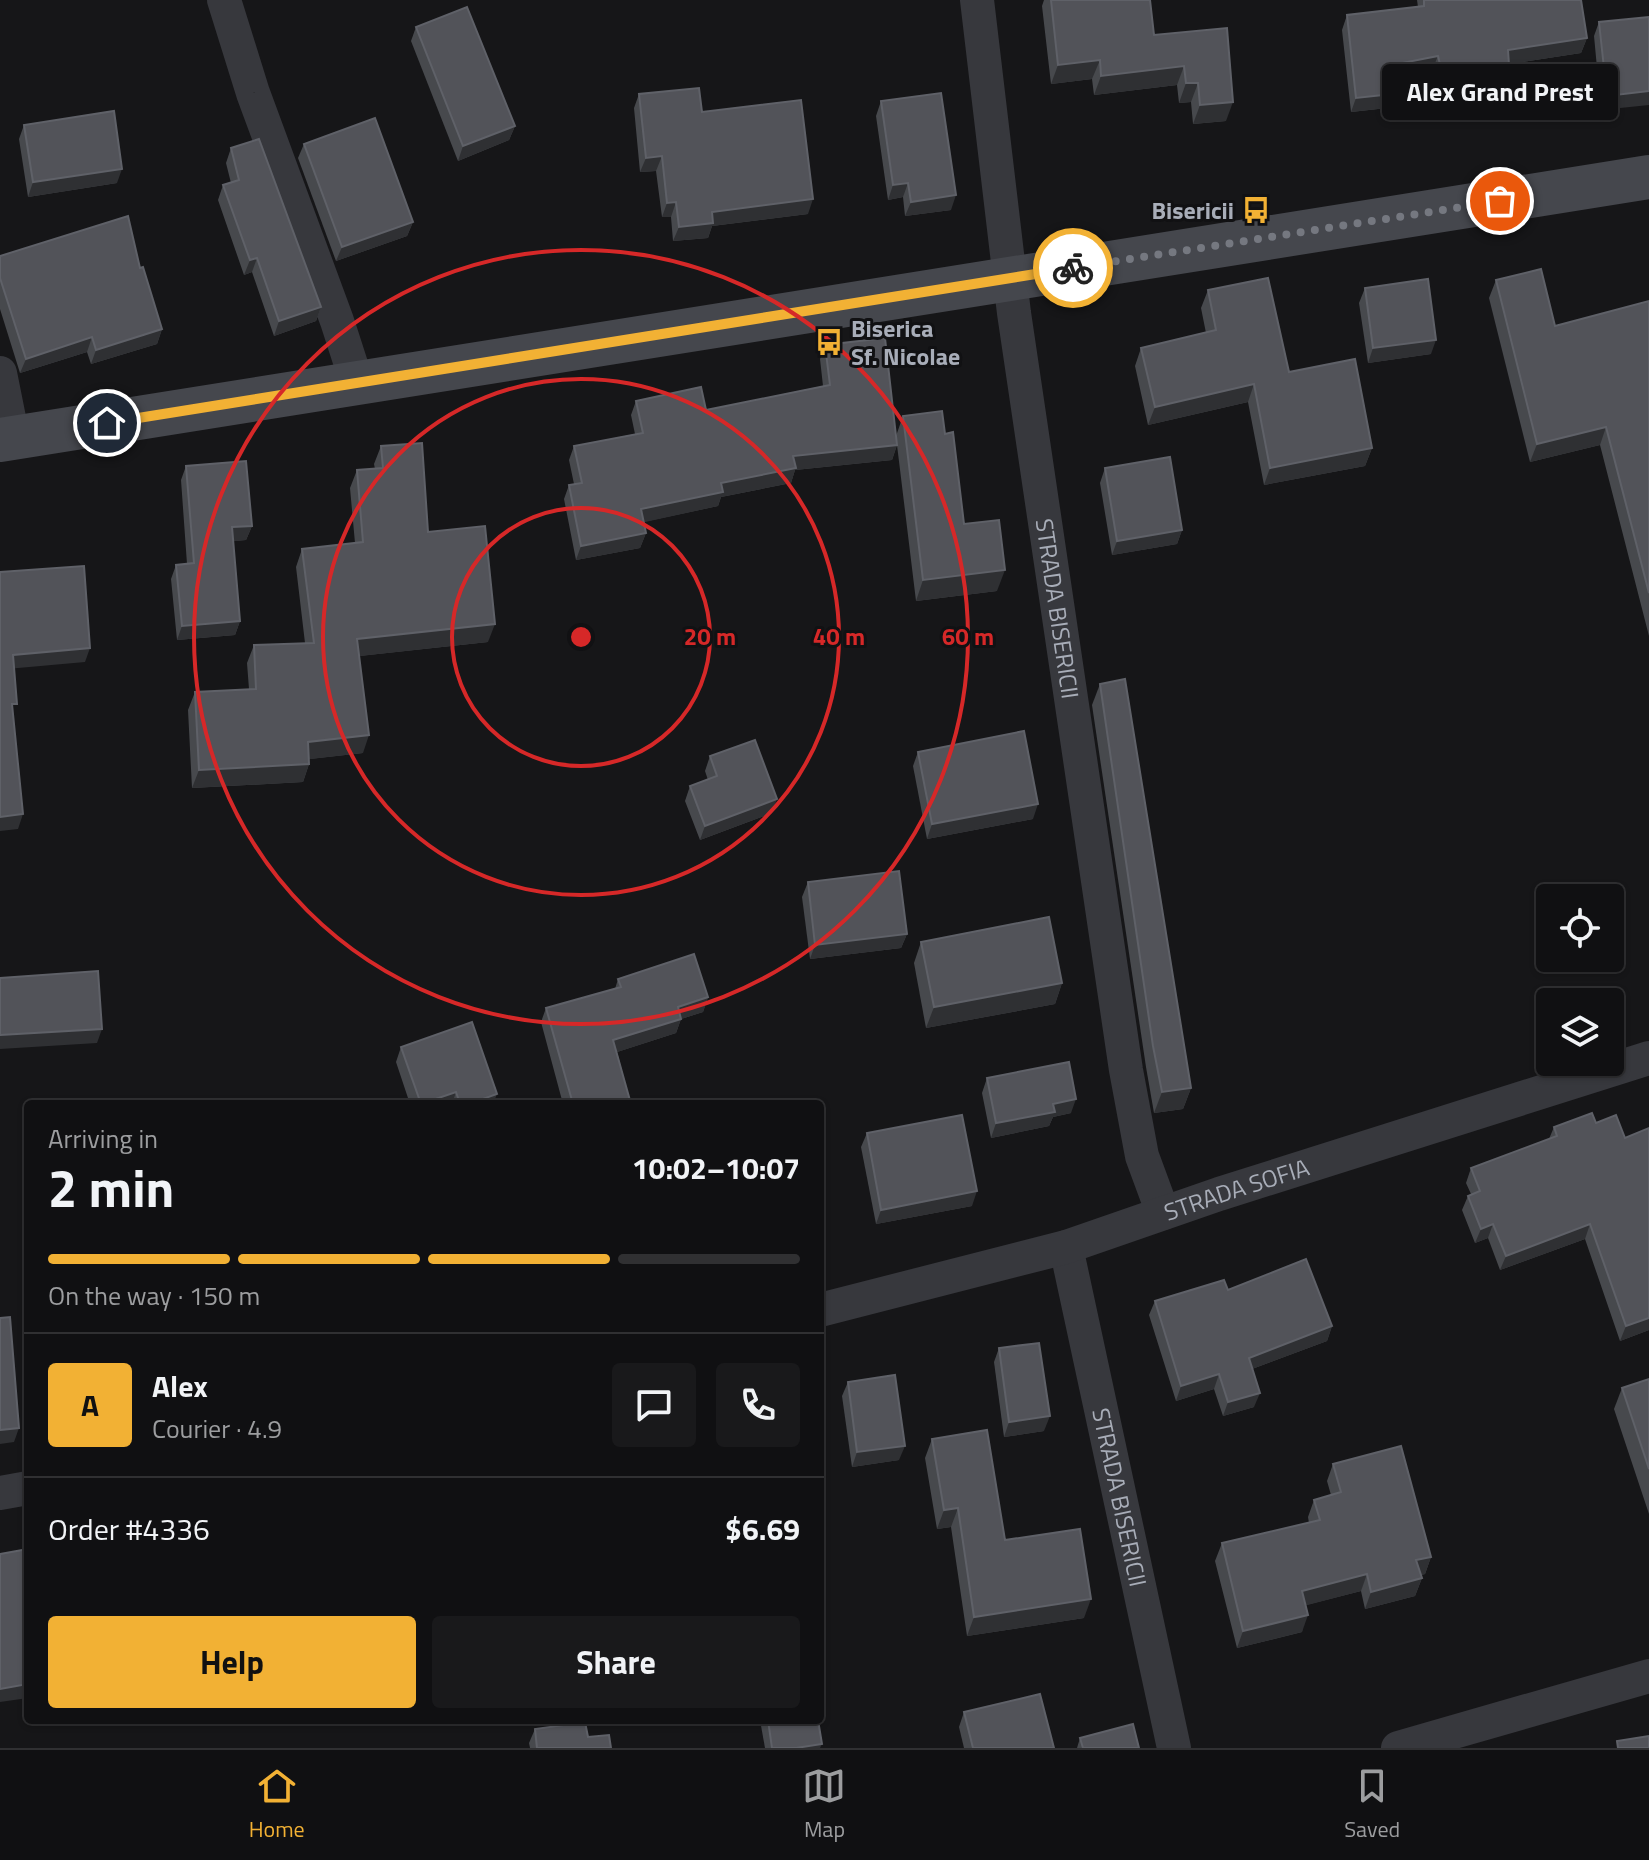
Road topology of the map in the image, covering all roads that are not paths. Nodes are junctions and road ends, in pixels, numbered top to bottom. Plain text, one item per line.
1 (224, 0) edge
2 (977, 0) edge
3 (1649, 177) edge
4 (1009, 279) junction
5 (0, 373) edge
6 (357, 383) junction
7 (6, 439) edge
8 (1649, 1058) edge
9 (1163, 1213) junction
10 (1066, 1247) junction
11 (824, 1309) edge
12 (24, 1489) edge
13 (0, 1493) edge
14 (1649, 1676) edge
15 (1174, 1748) edge
16 (1398, 1748) edge

1 - 6 street
2 - 4 street, STRADA BISERICII
3 - 4 main road
4 - 6 main road
4 - 9 street, STRADA BISERICII
5 - 7 street
6 - 7 main road
8 - 9 street, STRADA SOFIA
9 - 10 street, STRADA SOFIA
10 - 11 street, STRADA SOFIA
10 - 15 street, STRADA BISERICII
12 - 13 street
14 - 16 street

